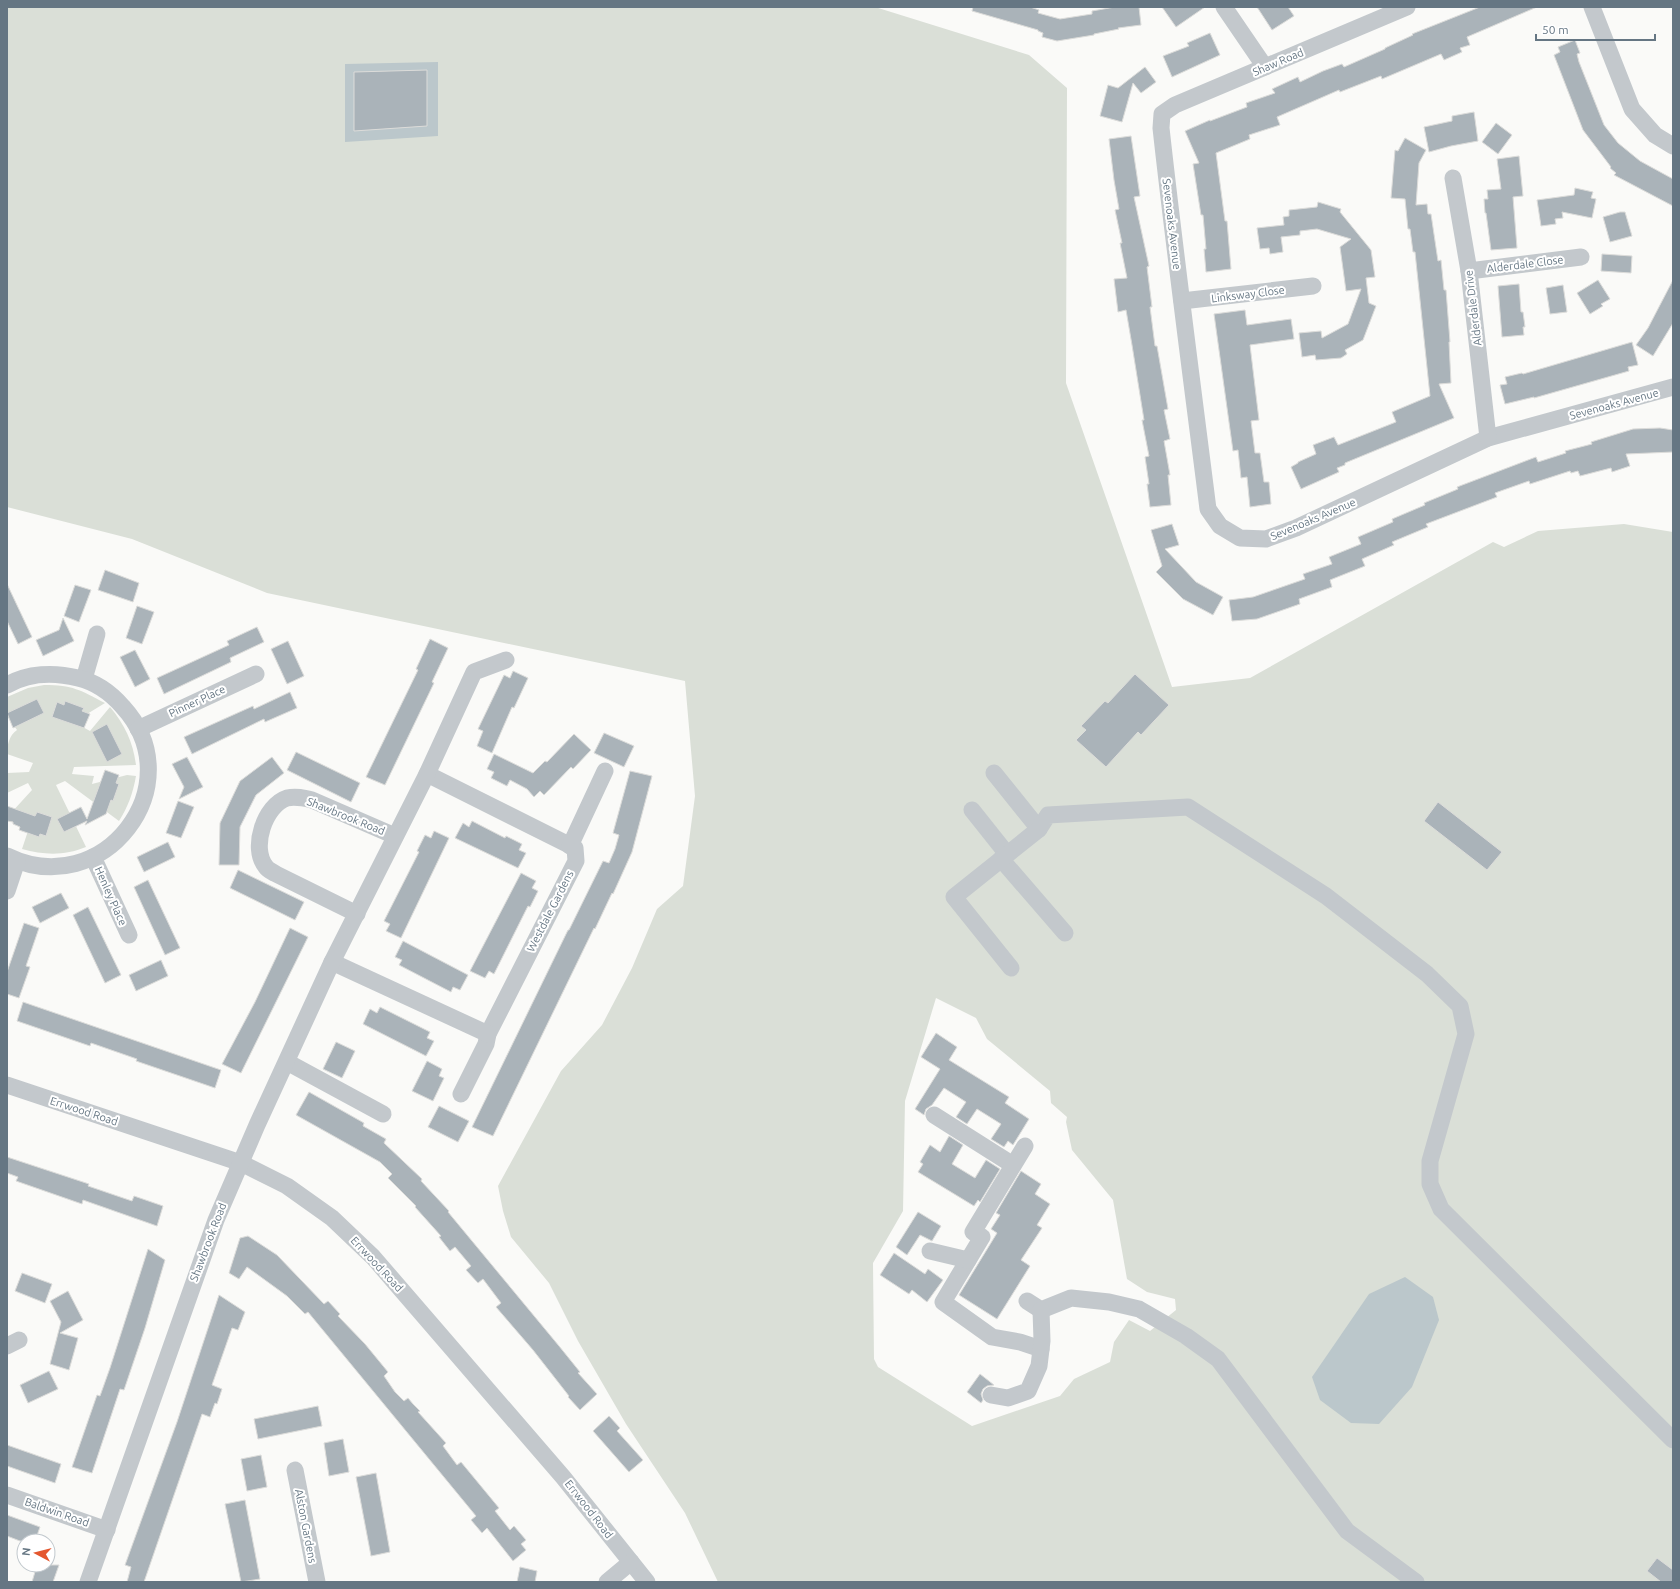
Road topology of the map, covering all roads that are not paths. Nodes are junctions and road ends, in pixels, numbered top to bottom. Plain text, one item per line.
1 (1224, 7) edge
2 (1407, 7) edge
3 (1592, 7) edge
4 (1265, 67) junction
5 (1161, 128) joint
6 (1673, 146) edge
7 (1453, 178) dead end
8 (1581, 257) dead end
9 (1469, 271) junction
10 (1313, 286) dead end
11 (1182, 301) junction
12 (1673, 388) edge
13 (1488, 438) junction
14 (97, 634) dead end
15 (506, 660) dead end
16 (256, 674) dead end
17 (84, 679) junction
18 (8, 681) edge
19 (138, 729) junction
20 (605, 771) dead end
21 (994, 773) dead end
22 (427, 774) junction
23 (972, 810) dead end
24 (1039, 829) junction
25 (395, 836) junction
26 (570, 846) junction
27 (93, 857) junction
28 (1004, 857) junction
29 (12, 858) edge
30 (7, 890) edge
31 (357, 914) junction
32 (1065, 933) dead end
33 (129, 935) dead end
34 (332, 962) junction
35 (1011, 968) dead end
36 (488, 1034) junction
37 (287, 1062) junction
38 (7, 1085) edge
39 (461, 1094) dead end
40 (383, 1114) dead end
41 (934, 1115) dead end
42 (1025, 1146) dead end
43 (241, 1163) junction
44 (1013, 1165) junction
45 (930, 1251) dead end
46 (968, 1260) junction
47 (1041, 1349) junction
48 (991, 1395) dead end
49 (1673, 1440) edge
50 (295, 1470) dead end
51 (7, 1495) edge
52 (107, 1530) junction
53 (631, 1562) junction
54 (88, 1582) edge
55 (317, 1582) edge
56 (607, 1582) edge
57 (646, 1582) edge
58 (1416, 1582) edge

1 - 4 street
2 - 4 street, Shaw Road
3 - 6 street
4 - 5 street, Shaw Road
5 - 11 street, Sevenoaks Avenue
7 - 9 street, Alderdale Drive
8 - 9 street, Alderdale Close
9 - 13 street, Alderdale Drive
10 - 11 street, Linksway Close
11 - 13 street, Sevenoaks Avenue
12 - 13 street, Sevenoaks Avenue
14 - 17 street
15 - 22 street, Shawbrook Road
16 - 19 street, Pinner Place
17 - 18 street
17 - 19 street
19 - 27 street
20 - 26 street
21 - 24 street
22 - 25 street, Shawbrook Road
22 - 26 street
23 - 28 street
24 - 28 street
24 - 49 street
25 - 31 street, Shawbrook Road
25 - 31 street, Shawbrook Road
26 - 36 street, Westdale Gardens
27 - 29 street
27 - 33 street, Henley Place
28 - 32 street
28 - 35 street
29 - 30 street
31 - 34 street, Shawbrook Road
34 - 36 street
34 - 37 street, Shawbrook Road
36 - 39 street, Westdale Gardens
37 - 40 street
37 - 43 street, Shawbrook Road
38 - 43 street, Errwood Road
41 - 44 street
42 - 44 street
43 - 52 street, Shawbrook Road
43 - 53 street, Errwood Road
44 - 46 street
45 - 46 street
46 - 47 street
47 - 48 street
47 - 58 street
50 - 55 street, Alston Gardens
51 - 52 street, Baldwin Road
52 - 54 street, Shawbrook Road
53 - 56 street
53 - 57 street, Errwood Road

